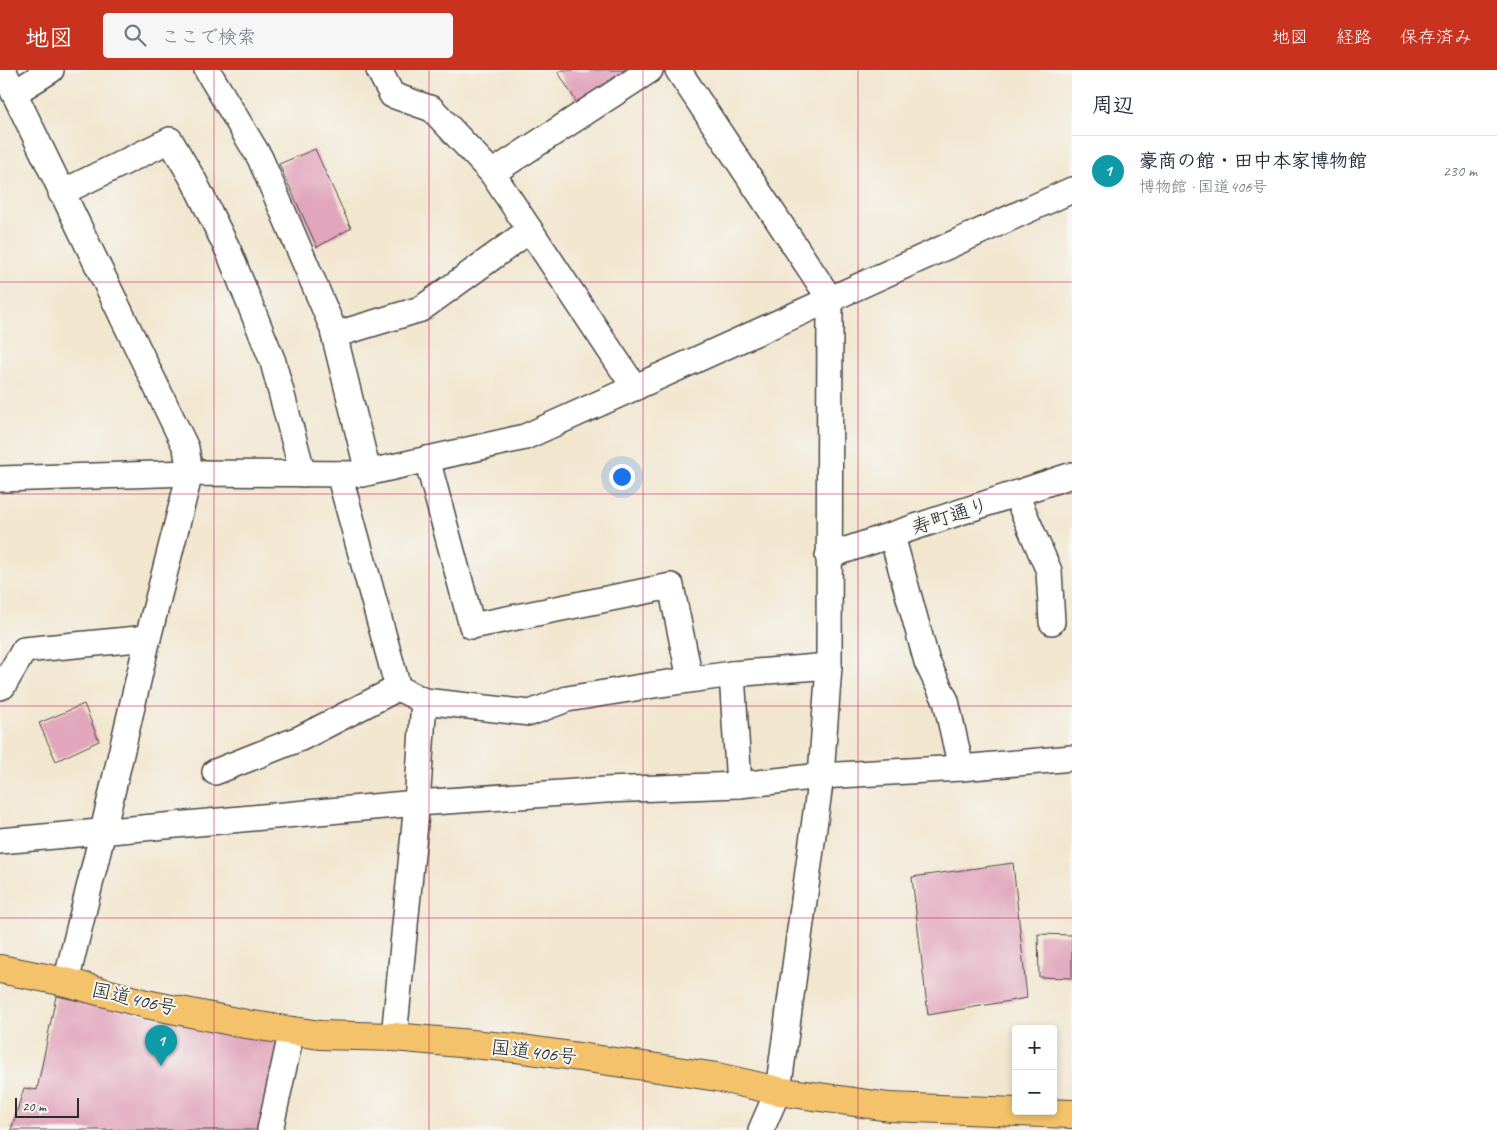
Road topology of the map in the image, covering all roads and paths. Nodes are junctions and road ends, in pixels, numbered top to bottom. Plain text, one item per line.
1 (51, 70) edge
2 (207, 70) edge
3 (379, 70) edge
4 (650, 70) edge
5 (678, 70) edge
6 (6, 83) edge
7 (492, 173) junction
8 (1072, 190) edge
9 (61, 193) junction
10 (530, 230) junction
11 (830, 299) junction
12 (334, 335) junction
13 (635, 388) junction
14 (427, 459) junction
15 (368, 472) junction
16 (190, 473) junction
17 (303, 474) junction
18 (339, 474) junction
19 (1072, 475) edge
20 (0, 479) edge
21 (1016, 495) junction
22 (892, 536) junction
23 (828, 556) junction
24 (1052, 622) dead end
25 (148, 638) junction
26 (829, 666) junction
27 (732, 674) junction
28 (690, 679) junction
29 (0, 687) edge
30 (398, 688) junction
31 (424, 701) junction
32 (1072, 758) edge
33 (961, 768) junction
34 (215, 772) dead end
35 (821, 776) junction
36 (739, 785) junction
37 (417, 803) junction
38 (103, 831) junction
39 (0, 841) edge
40 (0, 969) edge
41 (66, 982) junction
42 (292, 1030) junction
43 (394, 1037) junction
44 (778, 1091) junction
45 (1072, 1114) edge
46 (270, 1130) edge
47 (761, 1130) edge

1 - 6 street
2 - 12 street
3 - 7 street
4 - 7 street
5 - 11 street
6 - 9 street
7 - 10 street
8 - 11 street
9 - 16 street
9 - 17 street
10 - 12 street
10 - 13 street
11 - 13 street
11 - 23 street
12 - 15 street
13 - 14 street
14 - 15 street
14 - 28 street
15 - 18 street
16 - 17 street
16 - 20 street
16 - 25 street
17 - 18 street
18 - 30 street
19 - 21 street, 寿町通り
21 - 22 street, 寿町通り
21 - 24 street
22 - 23 street, 寿町通り
22 - 33 street
23 - 26 street
25 - 29 street
25 - 38 street
26 - 27 street
26 - 35 street
27 - 28 street
27 - 36 street
28 - 31 street
30 - 31 street
30 - 34 street
31 - 37 street
32 - 33 street
33 - 35 street
35 - 36 street
35 - 44 street
36 - 37 street
37 - 38 street
37 - 43 street
38 - 39 street
38 - 41 street
40 - 41 highway, 国道406号
41 - 42 highway, 国道406号
42 - 43 highway, 国道406号
42 - 46 street
43 - 44 highway, 国道406号
44 - 45 highway, 国道406号
44 - 47 street

